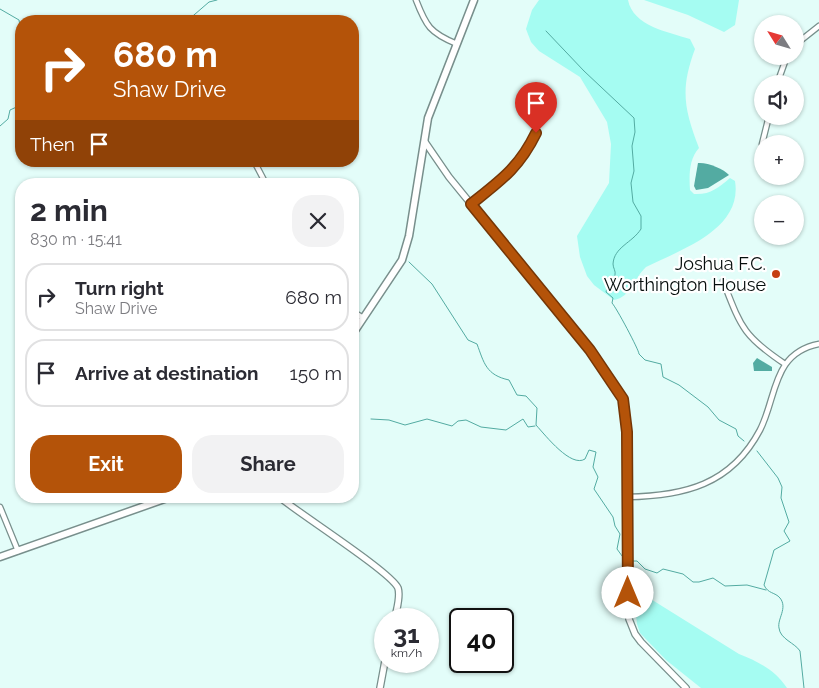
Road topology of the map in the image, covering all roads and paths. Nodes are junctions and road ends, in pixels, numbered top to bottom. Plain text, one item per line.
1 (416, 0) edge
2 (474, 0) edge
3 (819, 26) edge
4 (804, 38) edge
5 (456, 44) junction
6 (536, 133) dead end
7 (425, 142) junction
8 (471, 204) junction
9 (723, 281) dead end
10 (359, 315) edge
11 (363, 318) junction
12 (359, 324) edge
13 (819, 344) edge
14 (785, 364) junction
15 (627, 497) junction
16 (153, 503) edge
17 (287, 503) edge
18 (0, 507) edge
19 (18, 551) junction
20 (0, 557) edge
21 (397, 608) edge
22 (383, 673) edge
23 (380, 688) edge
24 (686, 688) edge

1 - 5 street
2 - 5 main road
3 - 4 street
5 - 7 main road
6 - 8 street
7 - 8 street
7 - 11 main road
8 - 15 street
9 - 14 street
10 - 11 street
11 - 12 main road
13 - 14 street
14 - 15 street
15 - 24 street
16 - 19 main road
17 - 21 street
18 - 19 street
19 - 20 main road
22 - 23 street

